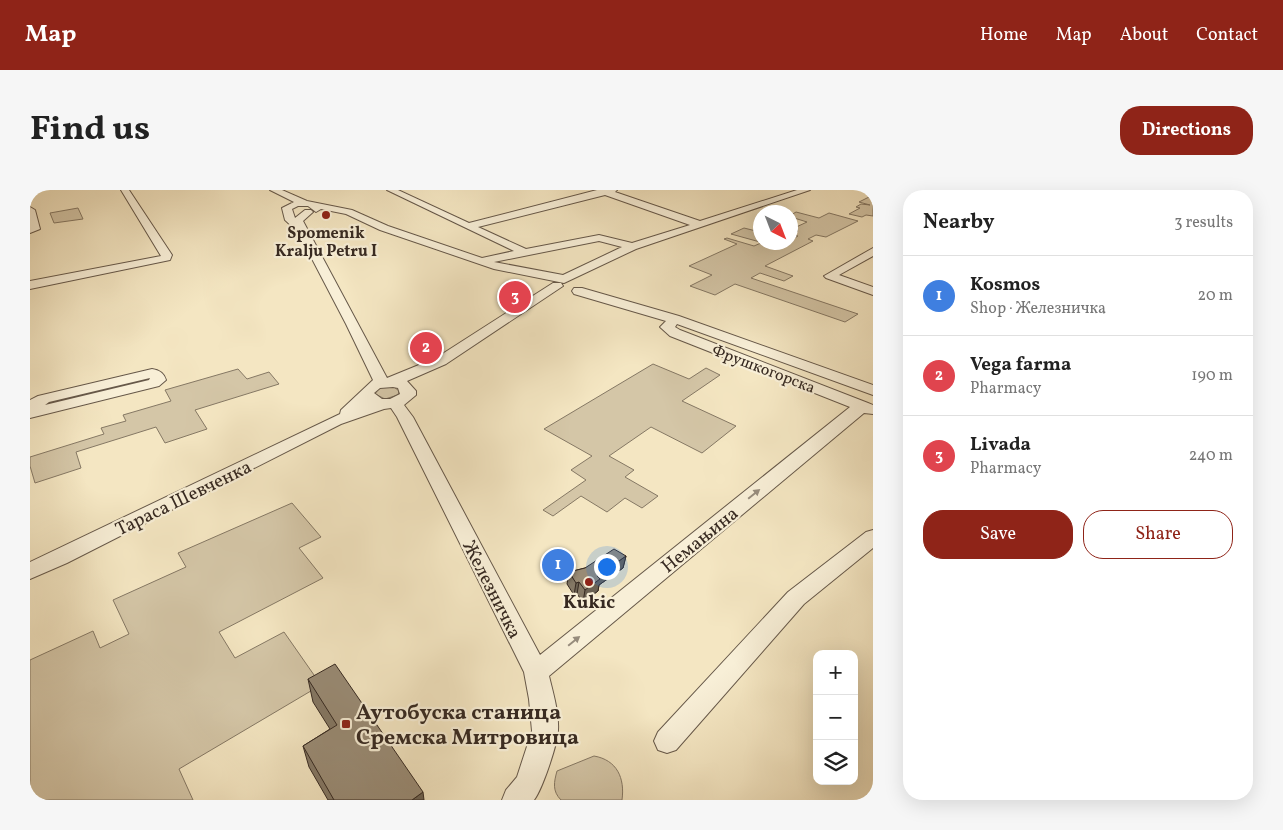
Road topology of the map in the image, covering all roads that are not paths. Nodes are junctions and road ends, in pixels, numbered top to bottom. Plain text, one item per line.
1 (125, 190) edge
2 (391, 190) edge
3 (806, 190) edge
4 (607, 191) edge
5 (277, 192) edge
6 (310, 207) junction
7 (290, 208) junction
8 (30, 210) edge
9 (359, 217) joint
10 (698, 224) junction
11 (468, 226) junction
12 (302, 229) junction
13 (30, 230) edge
14 (632, 247) junction
15 (873, 251) edge
16 (524, 252) junction
17 (166, 258) joint
18 (607, 258) junction
19 (481, 262) junction
20 (498, 267) joint
21 (561, 282) junction
22 (30, 285) edge
23 (581, 288) junction
24 (873, 291) edge
25 (629, 293) dead end
26 (530, 305) junction
27 (674, 320) junction
28 (774, 348) junction
29 (441, 361) joint
30 (873, 377) edge
31 (392, 392) junction
32 (869, 402) edge
33 (30, 406) edge
34 (30, 413) edge
35 (336, 421) junction
36 (873, 537) edge
37 (30, 571) edge
38 (536, 672) junction
39 (667, 741) dead end
40 (522, 793) edge

1 - 17 street
2 - 11 street
3 - 10 street
4 - 10 street
4 - 11 street
5 - 6 street
5 - 7 street, Железничка
6 - 7 street
6 - 9 street
6 - 12 street
7 - 12 street, Железничка
8 - 13 street
9 - 19 street
10 - 14 street
11 - 16 street
12 - 31 street, Железничка
14 - 16 street
14 - 18 street
15 - 24 street
16 - 19 street
17 - 22 street
18 - 21 street
18 - 23 street
19 - 20 street
20 - 21 street
21 - 23 street, Фрушкогорска
21 - 26 street
23 - 26 street
23 - 27 street, Фрушкогорска
25 - 28 street, Фрушкогорска
26 - 29 street
27 - 28 street, Фрушкогорска
27 - 32 street, Фрушкогорска
28 - 30 street, Фрушкогорска
28 - 32 street, Фрушкогорска
29 - 31 street
31 - 35 street, Тараса Шевченка
31 - 35 street, Тараса Шевченка
31 - 38 street, Железничка
38 -> 32 street, Немањина
33 - 34 street
35 - 37 street, Тараса Шевченка
36 - 39 street
38 - 40 street, Железничка

